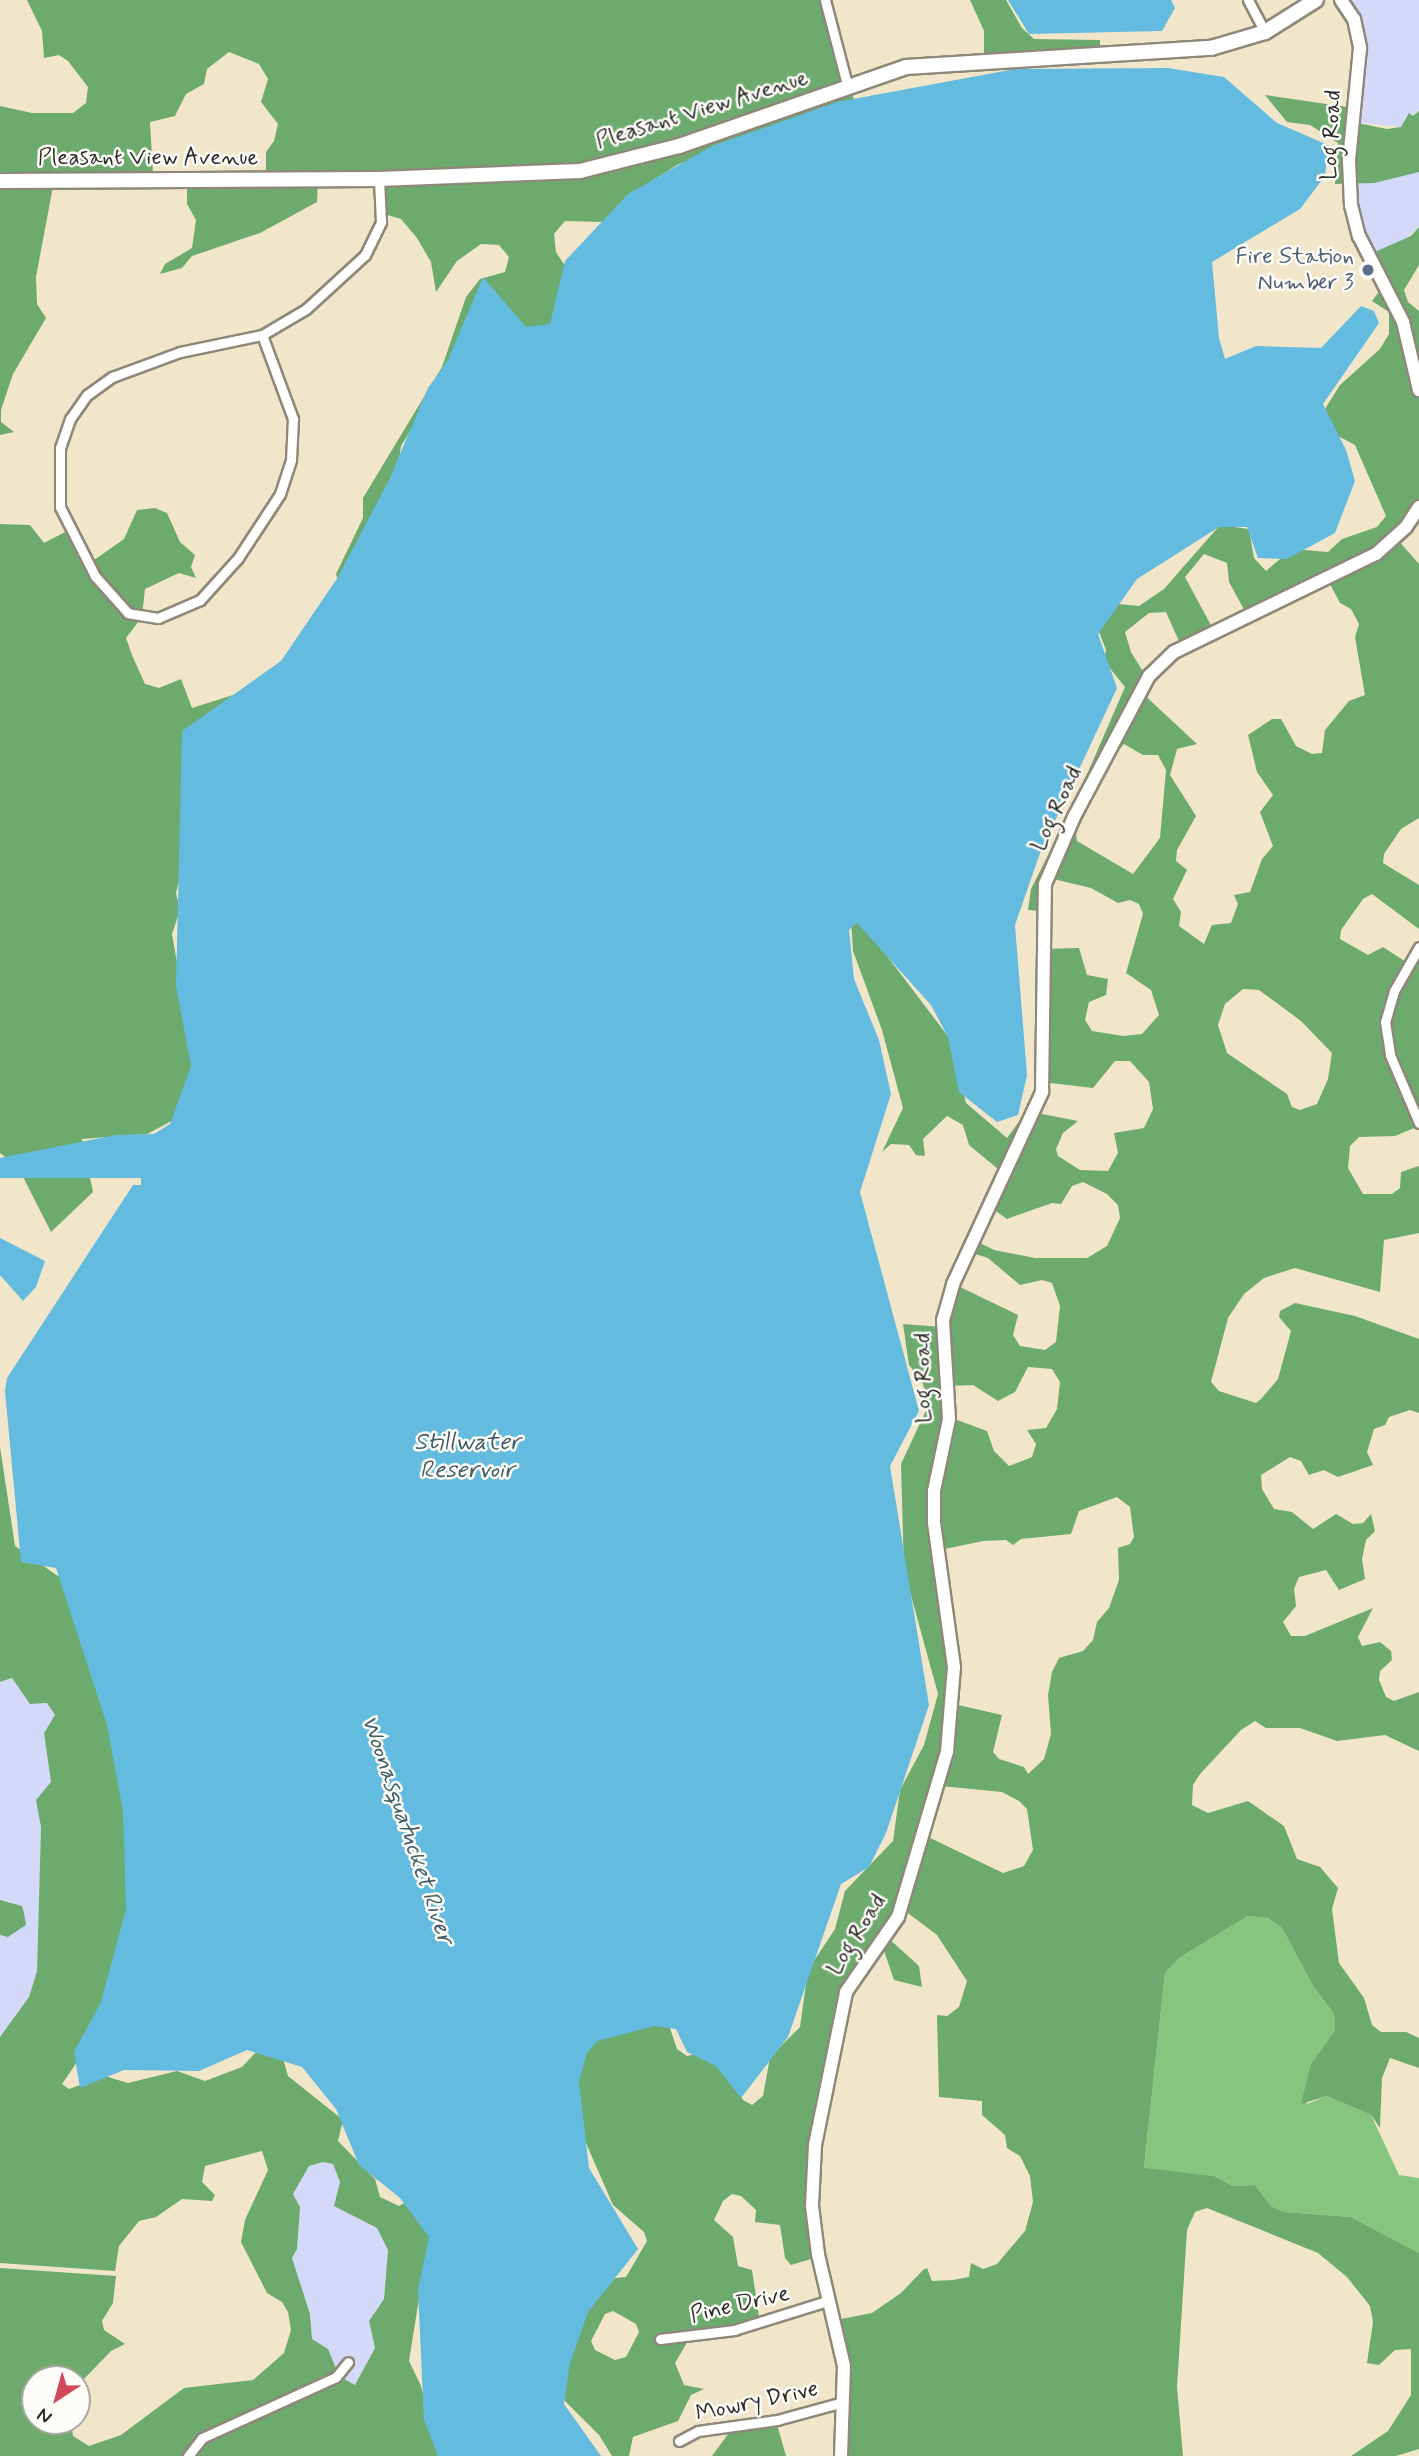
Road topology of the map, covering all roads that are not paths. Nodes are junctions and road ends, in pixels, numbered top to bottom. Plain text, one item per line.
1 (825, 0) edge
2 (1248, 0) edge
3 (1316, 0) edge
4 (1341, 0) edge
5 (1265, 32) junction
6 (848, 88) junction
7 (379, 179) junction
8 (4, 183) edge
9 (262, 335) junction
10 (1419, 390) edge
11 (1419, 507) edge
12 (1419, 947) edge
13 (1419, 1123) edge
14 (827, 2301) junction
15 (660, 2339) dead end
16 (348, 2362) dead end
17 (843, 2402) junction
18 (679, 2441) dead end
19 (188, 2456) edge
20 (841, 2456) edge

1 - 6 street
2 - 5 street
3 - 5 main road, Pleasant View Avenue
4 - 10 street, Log Road
5 - 6 main road, Pleasant View Avenue
6 - 7 main road, Pleasant View Avenue
7 - 8 main road, Pleasant View Avenue
7 - 9 street
9 - 9 street
11 - 14 street, Log Road
12 - 13 street
14 - 15 street, Pine Drive
14 - 17 street, Log Road
16 - 19 street
17 - 18 street, Mowry Drive
17 - 20 street, Log Road

